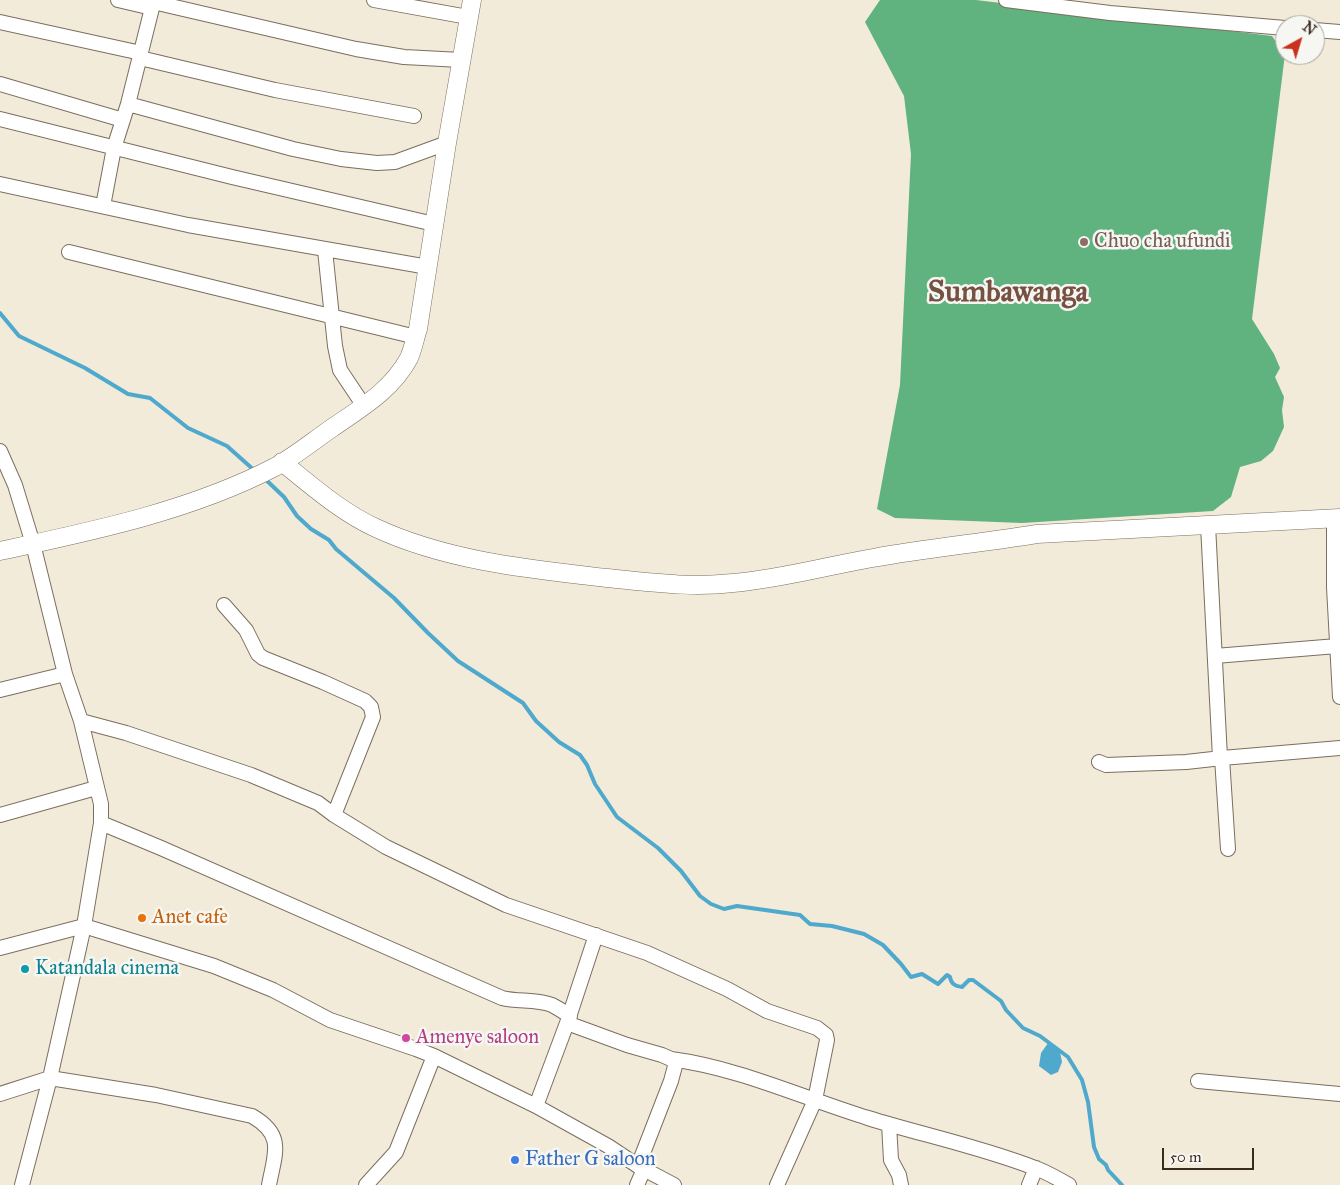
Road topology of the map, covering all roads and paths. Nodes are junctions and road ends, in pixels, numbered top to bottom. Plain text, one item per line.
1 (118, 0) edge
2 (374, 0) edge
3 (472, 0) edge
4 (1006, 0) edge
5 (153, 3) edge
6 (468, 17) junction
7 (0, 22) edge
8 (1275, 27) edge
9 (1335, 31) edge
10 (1340, 43) edge
11 (140, 56) junction
12 (461, 60) junction
13 (0, 84) edge
14 (128, 104) junction
15 (414, 116) dead end
16 (0, 119) edge
17 (123, 120) junction
18 (447, 143) junction
19 (114, 148) junction
20 (0, 184) edge
21 (103, 206) junction
22 (434, 224) junction
23 (325, 250) junction
24 (69, 252) dead end
25 (428, 267) junction
26 (333, 317) junction
27 (416, 337) junction
28 (364, 406) junction
29 (0, 451) edge
30 (282, 462) junction
31 (1337, 519) edge
32 (1208, 525) junction
33 (33, 544) junction
34 (0, 551) edge
35 (224, 605) dead end
36 (1337, 646) junction
37 (1215, 656) junction
38 (65, 674) junction
39 (0, 690) edge
40 (1340, 697) edge
41 (81, 721) junction
42 (1340, 748) edge
43 (1221, 758) junction
44 (1099, 762) dead end
45 (96, 788) junction
46 (0, 815) edge
47 (334, 815) junction
48 (101, 823) junction
49 (1228, 849) dead end
50 (84, 926) junction
51 (596, 935) junction
52 (0, 948) edge
53 (568, 1019) junction
54 (434, 1056) junction
55 (671, 1059) junction
56 (50, 1078) junction
57 (1198, 1081) dead end
58 (0, 1094) edge
59 (1340, 1094) edge
60 (815, 1100) junction
61 (536, 1106) junction
62 (889, 1124) junction
63 (641, 1167) junction
64 (1036, 1168) junction
65 (22, 1185) edge
66 (269, 1185) edge
67 (366, 1185) edge
68 (637, 1185) edge
69 (674, 1185) edge
70 (777, 1185) edge
71 (901, 1185) edge
72 (1030, 1185) edge
73 (1069, 1185) edge

1 - 5 street
2 - 6 street
3 - 6 street
4 - 8 street
5 - 11 street
5 - 12 street
6 - 12 street
7 - 11 street
9 - 10 street
11 - 14 street
11 - 15 street
12 - 18 street
13 - 17 street
14 - 17 street
14 - 18 street
16 - 19 street
17 - 19 street
18 - 22 street
19 - 21 street
19 - 22 street
20 - 21 street
21 - 23 street
22 - 25 street
23 - 25 street
23 - 26 street
24 - 26 street
25 - 27 street
26 - 27 street
26 - 28 street
27 - 28 street
28 - 30 street
29 - 33 street
30 - 32 street
30 - 33 street
31 - 32 street
31 - 36 street
32 - 37 street
33 - 34 street
33 - 38 street
35 - 47 street
36 - 37 street
36 - 40 street
37 - 43 street
38 - 39 street
38 - 41 street
41 - 45 street
41 - 47 street
42 - 43 street
43 - 44 street
43 - 49 street
45 - 46 street
45 - 48 street
47 - 51 street
48 - 50 street
48 - 53 street
50 - 52 street
50 - 54 street
50 - 56 street
51 - 53 street
51 - 60 street
53 - 55 street
53 - 61 street
54 - 61 street
54 - 67 street
55 - 60 street
55 - 63 street
56 - 58 street
56 - 65 street
56 - 66 street
57 - 59 street
60 - 62 street
60 - 70 street
61 - 63 street
62 - 64 street
62 - 71 street
63 - 68 street
63 - 69 street
64 - 72 street
64 - 73 street

